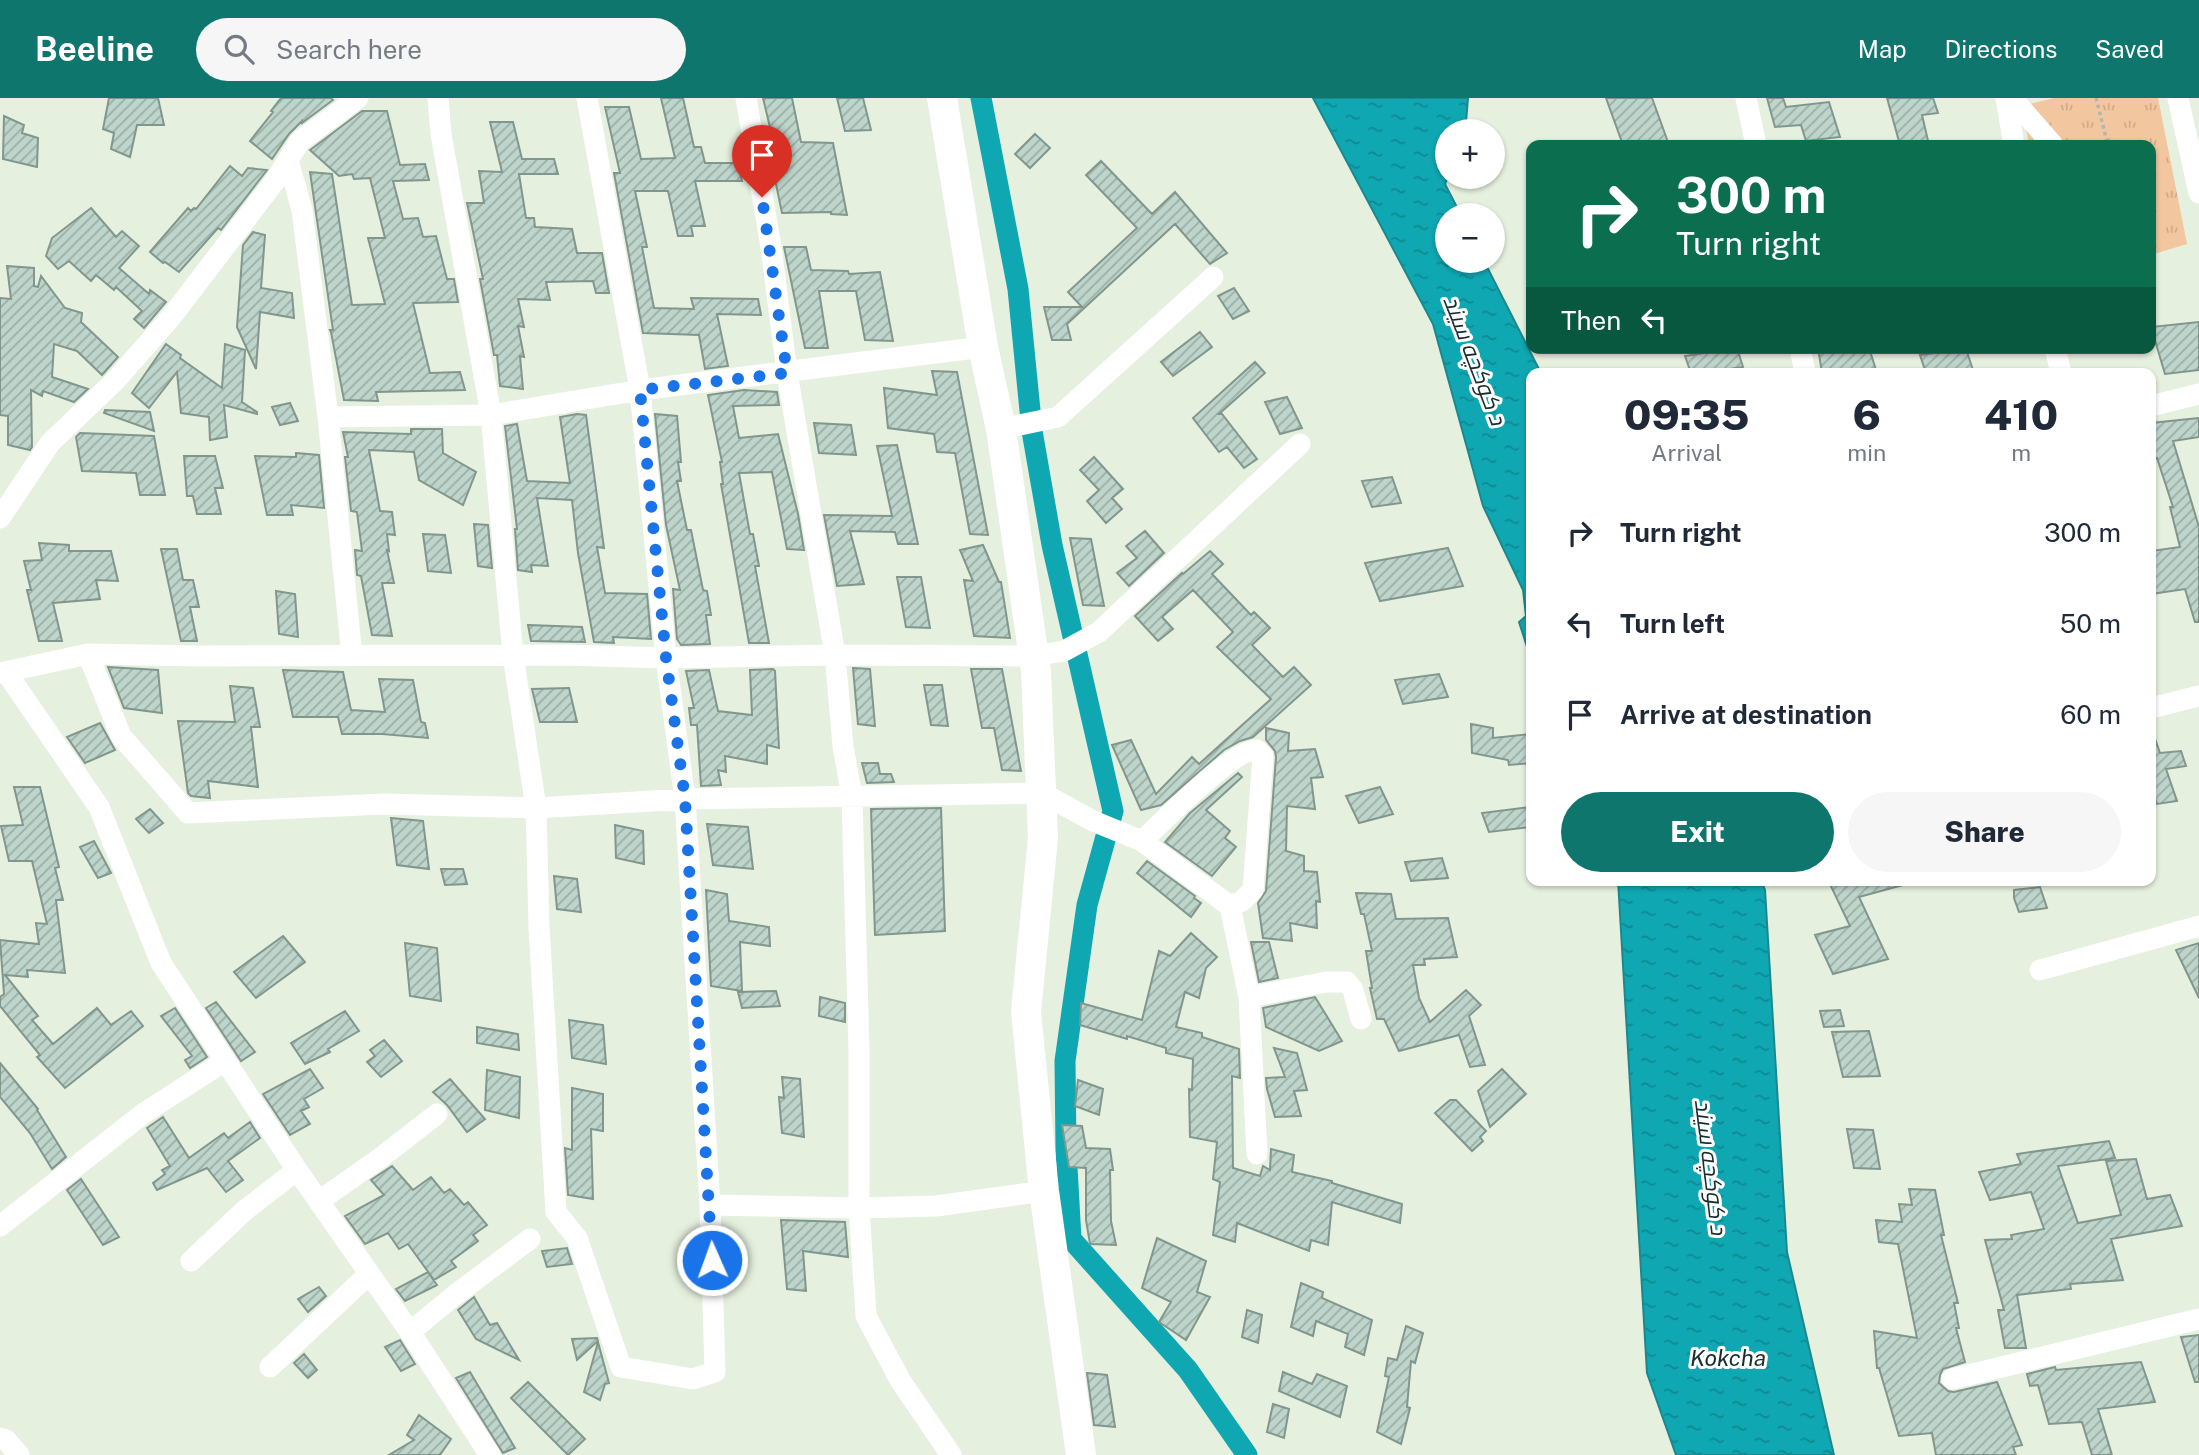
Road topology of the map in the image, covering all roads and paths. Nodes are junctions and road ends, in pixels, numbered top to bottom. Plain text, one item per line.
1 (358, 98) edge
2 (438, 98) edge
3 (587, 98) edge
4 (746, 98) edge
5 (942, 98) edge
6 (1746, 98) edge
7 (2006, 98) edge
8 (2012, 98) edge
9 (2096, 98) edge
10 (2178, 98) edge
11 (1755, 140) edge
12 (2013, 140) edge
13 (2049, 140) edge
14 (2107, 140) edge
15 (288, 160) junction
16 (2199, 193) edge
17 (1213, 277) dead end
18 (983, 347) junction
19 (787, 373) junction
20 (640, 390) junction
21 (2199, 394) edge
22 (2156, 405) edge
23 (491, 415) junction
24 (328, 418) junction
25 (1012, 427) junction
26 (1300, 444) dead end
27 (0, 518) edge
28 (88, 654) junction
29 (835, 654) junction
30 (513, 655) junction
31 (352, 656) junction
32 (1033, 656) junction
33 (666, 658) junction
34 (3, 673) edge
35 (2199, 696) edge
36 (2156, 707) edge
37 (1042, 793) junction
38 (852, 797) junction
39 (685, 799) junction
40 (536, 808) junction
41 (1142, 841) junction
42 (1230, 906) junction
43 (2199, 926) edge
44 (2040, 970) dead end
45 (1249, 997) junction
46 (1361, 1019) dead end
47 (225, 1061) junction
48 (437, 1114) dead end
49 (1257, 1154) dead end
50 (297, 1170) junction
51 (1044, 1191) junction
52 (319, 1201) junction
53 (709, 1205) junction
54 (859, 1208) junction
55 (0, 1226) edge
56 (530, 1239) dead end
57 (191, 1261) dead end
58 (369, 1274) junction
59 (2199, 1319) edge
60 (410, 1332) junction
61 (270, 1367) dead end
62 (1952, 1379) dead end
63 (0, 1438) edge
64 (19, 1455) edge
65 (490, 1455) edge
66 (951, 1455) edge
67 (1081, 1455) edge

1 - 15 street
2 - 23 street
3 - 20 street
4 - 19 street
5 - 18 street
6 - 11 street
7 - 12 street
8 - 13 street
9 - 14 path
10 - 16 street
15 - 24 street
15 - 27 street
17 - 25 street
18 - 19 street
18 - 25 street
19 - 20 street
19 - 29 street
20 - 23 street
20 - 33 street
21 - 22 street
23 - 24 street
23 - 30 street
24 - 31 street
25 - 32 street
26 - 32 street
28 - 31 street
28 - 34 street
28 - 40 street
29 - 32 street
29 - 33 street
29 - 38 street
30 - 31 street
30 - 33 street
30 - 40 street
32 - 37 street
33 - 39 street
34 - 47 street
35 - 36 street
37 - 38 street
37 - 41 street
37 - 51 street
38 - 39 street
38 - 54 street
39 - 40 street
39 - 53 street
40 - 53 street
41 - 42 street
41 - 42 street
42 - 45 street
43 - 44 street
45 - 46 street
45 - 49 street
47 - 50 street
47 - 55 street
48 - 52 street
50 - 52 street
50 - 57 street
51 - 54 street
51 - 67 street
52 - 58 street
53 - 54 street
54 - 66 street
56 - 60 street
58 - 60 street
58 - 61 street
59 - 62 street
60 - 65 street
63 - 64 street

